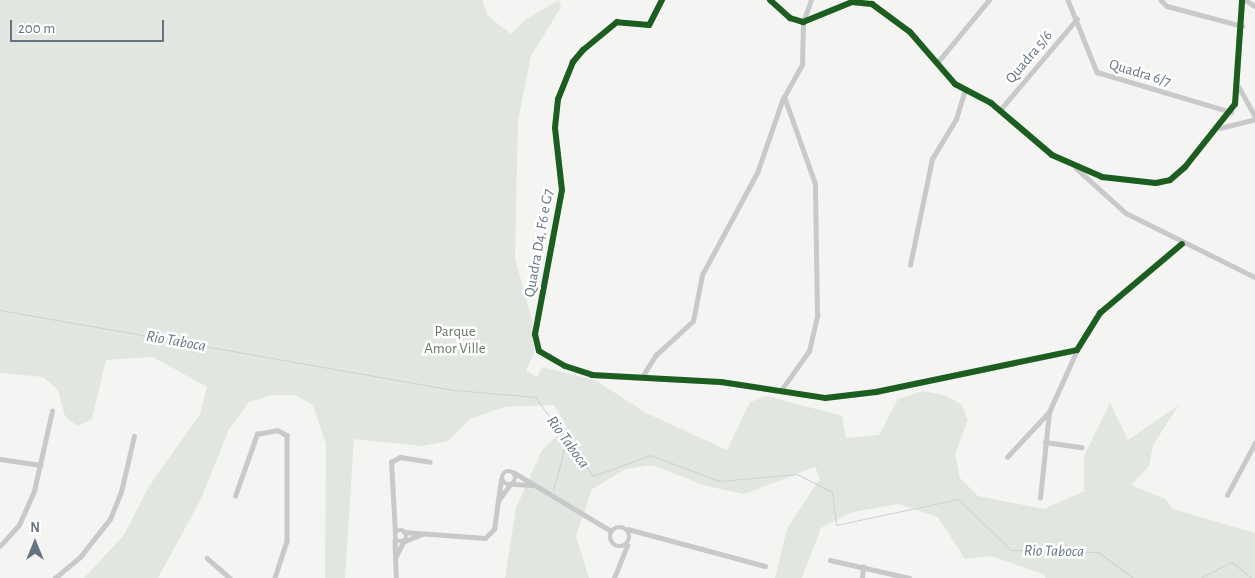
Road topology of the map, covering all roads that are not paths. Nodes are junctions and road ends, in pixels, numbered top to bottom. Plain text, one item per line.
1 (662, 0) edge
2 (770, 0) edge
3 (811, 0) edge
4 (989, 0) edge
5 (1068, 0) edge
6 (1161, 0) edge
7 (1244, 0) edge
8 (874, 2) edge
9 (1255, 6) edge
10 (1077, 19) junction
11 (803, 22) junction
12 (1242, 26) junction
13 (937, 63) junction
14 (1238, 86) junction
15 (965, 90) junction
16 (784, 96) junction
17 (1245, 102) junction
18 (1232, 108) junction
19 (1000, 110) junction
20 (1255, 118) edge
21 (1240, 121) junction
22 (1219, 128) junction
23 (1075, 167) junction
24 (1182, 244) junction
25 (910, 265) dead end
26 (1255, 277) edge
27 (1076, 350) junction
28 (642, 376) junction
29 (782, 389) junction
30 (52, 411) dead end
31 (1050, 412) junction
32 (134, 436) dead end
33 (1045, 442) junction
34 (1255, 443) edge
35 (1082, 447) dead end
36 (1007, 457) dead end
37 (0, 459) edge
38 (430, 462) dead end
39 (41, 465) junction
40 (513, 472) junction
41 (501, 479) junction
42 (511, 485) junction
43 (536, 485) junction
44 (1227, 495) dead end
45 (235, 496) dead end
46 (1040, 498) dead end
47 (497, 502) junction
48 (393, 523) junction
49 (628, 529) junction
50 (403, 531) junction
51 (611, 531) junction
52 (639, 531) junction
53 (395, 533) junction
54 (422, 534) junction
55 (631, 538) junction
56 (396, 540) junction
57 (404, 541) junction
58 (628, 544) junction
59 (0, 546) edge
60 (619, 547) junction
61 (207, 558) dead end
62 (395, 559) junction
63 (623, 559) junction
64 (830, 560) dead end
65 (766, 566) dead end
66 (863, 567) junction
67 (54, 578) edge
68 (230, 578) edge
69 (275, 578) edge
70 (396, 578) edge
71 (614, 578) edge
72 (862, 578) edge
73 (909, 578) edge

1 - 28 street, Quadra D4, F6 e G7
2 - 11 street
3 - 11 street
4 - 13 street
5 - 10 street
6 - 12 street
7 - 9 street
7 - 12 street
8 - 11 street
8 - 13 street
10 - 18 street, Quadra 6/7
10 - 19 street, Quadra 5/6
11 - 16 street
12 - 14 street
13 - 15 street
14 - 17 street
14 - 18 street
15 - 19 street
15 - 25 street
16 - 28 street
16 - 29 street
17 - 18 street
17 - 20 street
18 - 21 street
18 - 22 street
19 - 23 street
20 - 21 street
21 - 22 street
22 - 23 street
23 - 24 street
24 - 26 street
24 - 27 street
27 - 29 street
27 - 31 street
28 - 29 street
30 - 39 street
31 - 33 street
31 - 36 street
32 - 67 street
33 - 35 street
33 - 46 street
34 - 44 street
37 - 39 street
38 - 48 street
39 - 59 street
40 - 41 street
40 - 42 street
40 - 43 street
41 - 42 street
41 - 47 street
42 - 43 street
42 - 47 street
43 - 51 street
45 - 69 street
47 - 54 street
48 - 50 street
48 - 53 street
49 - 51 street
49 - 52 street
49 - 55 street
50 - 53 street
50 - 54 street
50 - 57 street
51 - 60 street
52 - 55 street
52 - 65 street
53 - 56 street
54 - 57 street
55 - 58 street
56 - 57 street
56 - 62 street
57 - 62 street
58 - 60 street
58 - 63 street
60 - 63 street
61 - 68 street
62 - 70 street
63 - 71 street
64 - 66 street
66 - 72 street
66 - 73 street

